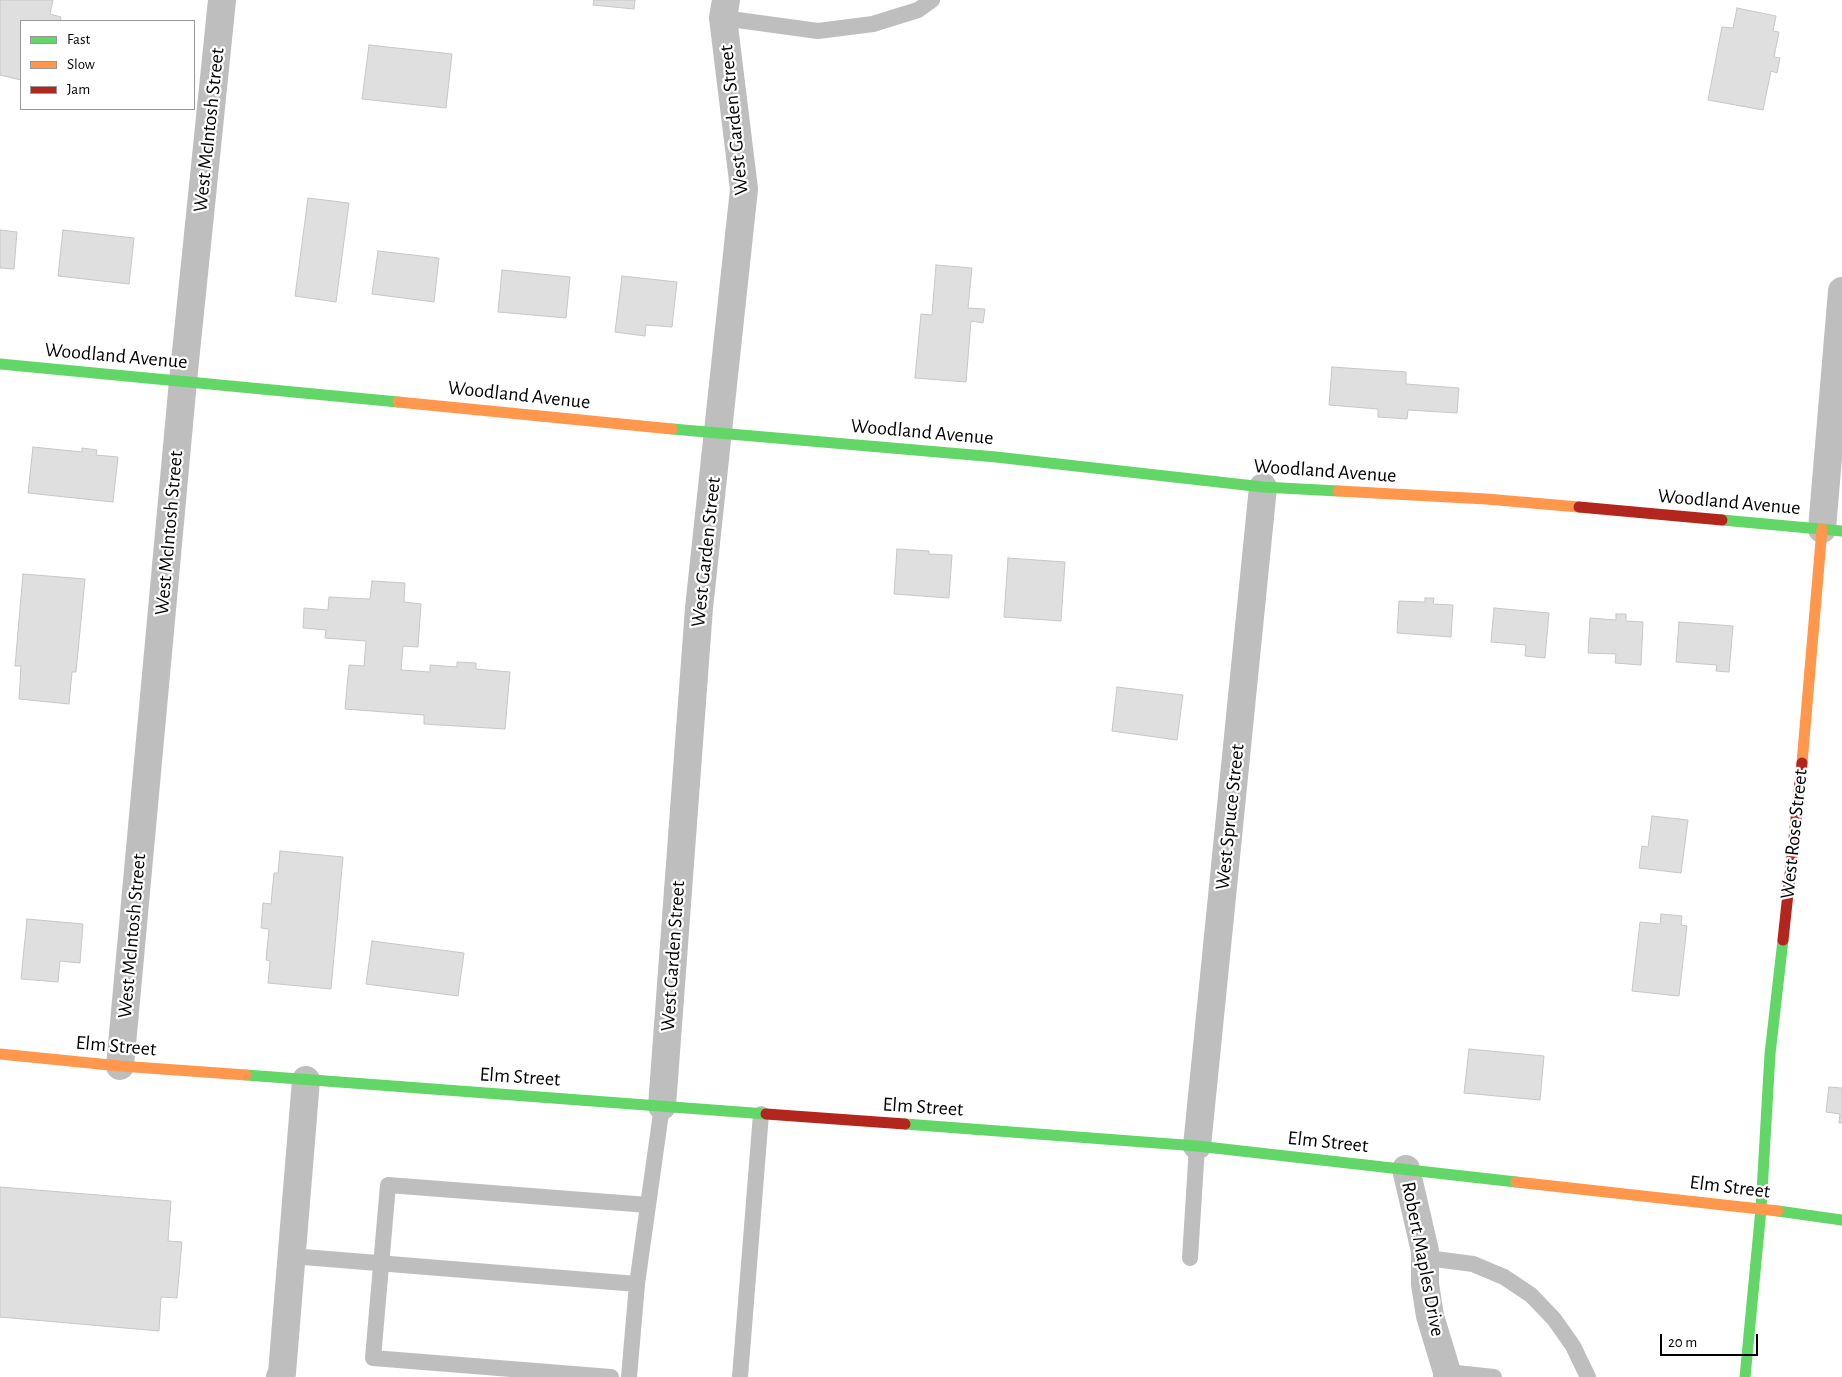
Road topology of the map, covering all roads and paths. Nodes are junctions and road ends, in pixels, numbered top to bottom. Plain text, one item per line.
1 (222, 0) edge
2 (932, 0) edge
3 (725, 9) edge
4 (1842, 291) edge
5 (0, 364) edge
6 (184, 381) junction
7 (718, 433) junction
8 (1263, 487) junction
9 (1832, 530) edge
10 (0, 1054) edge
11 (120, 1066) junction
12 (306, 1080) junction
13 (662, 1106) junction
14 (761, 1114) junction
15 (1197, 1146) junction
16 (1406, 1169) junction
17 (648, 1205) junction
18 (1761, 1209) junction
19 (1842, 1220) edge
20 (291, 1256) junction
21 (1190, 1258) dead end
22 (1425, 1259) junction
23 (382, 1263) junction
24 (637, 1284) junction
25 (1447, 1375) edge
26 (280, 1377) edge
27 (611, 1377) edge
28 (629, 1377) edge
29 (740, 1377) edge
30 (1494, 1377) edge
31 (1588, 1377) edge
32 (1745, 1377) edge

1 - 6 street, West McIntosh Street
2 - 3 lane
3 - 7 street, West Garden Street
4 - 9 street, West Rose Street
5 - 6 street, Woodland Avenue
6 - 7 street, Woodland Avenue
6 - 11 street, West McIntosh Street
7 - 8 street, Woodland Avenue
7 - 13 street, West Garden Street
8 - 9 street, Woodland Avenue
8 - 15 street, West Spruce Street
9 - 18 street, West Rose Street
10 - 11 street, Elm Street
11 - 12 street, Elm Street
12 - 13 street, Elm Street
12 - 20 street
13 - 14 street, Elm Street
13 - 17 lane
14 - 15 street, Elm Street
14 - 29 lane
15 - 16 street, Elm Street
15 - 21 lane
16 - 18 street, Elm Street
16 - 22 street, Robert Maples Drive
17 - 23 lane
17 - 24 lane
18 - 19 street, Elm Street
18 - 32 street, West Rose Street
20 - 23 lane
20 - 26 street
22 - 25 street, Robert Maples Drive
22 - 31 lane
23 - 24 lane
23 - 27 lane
24 - 28 lane
25 - 30 lane

